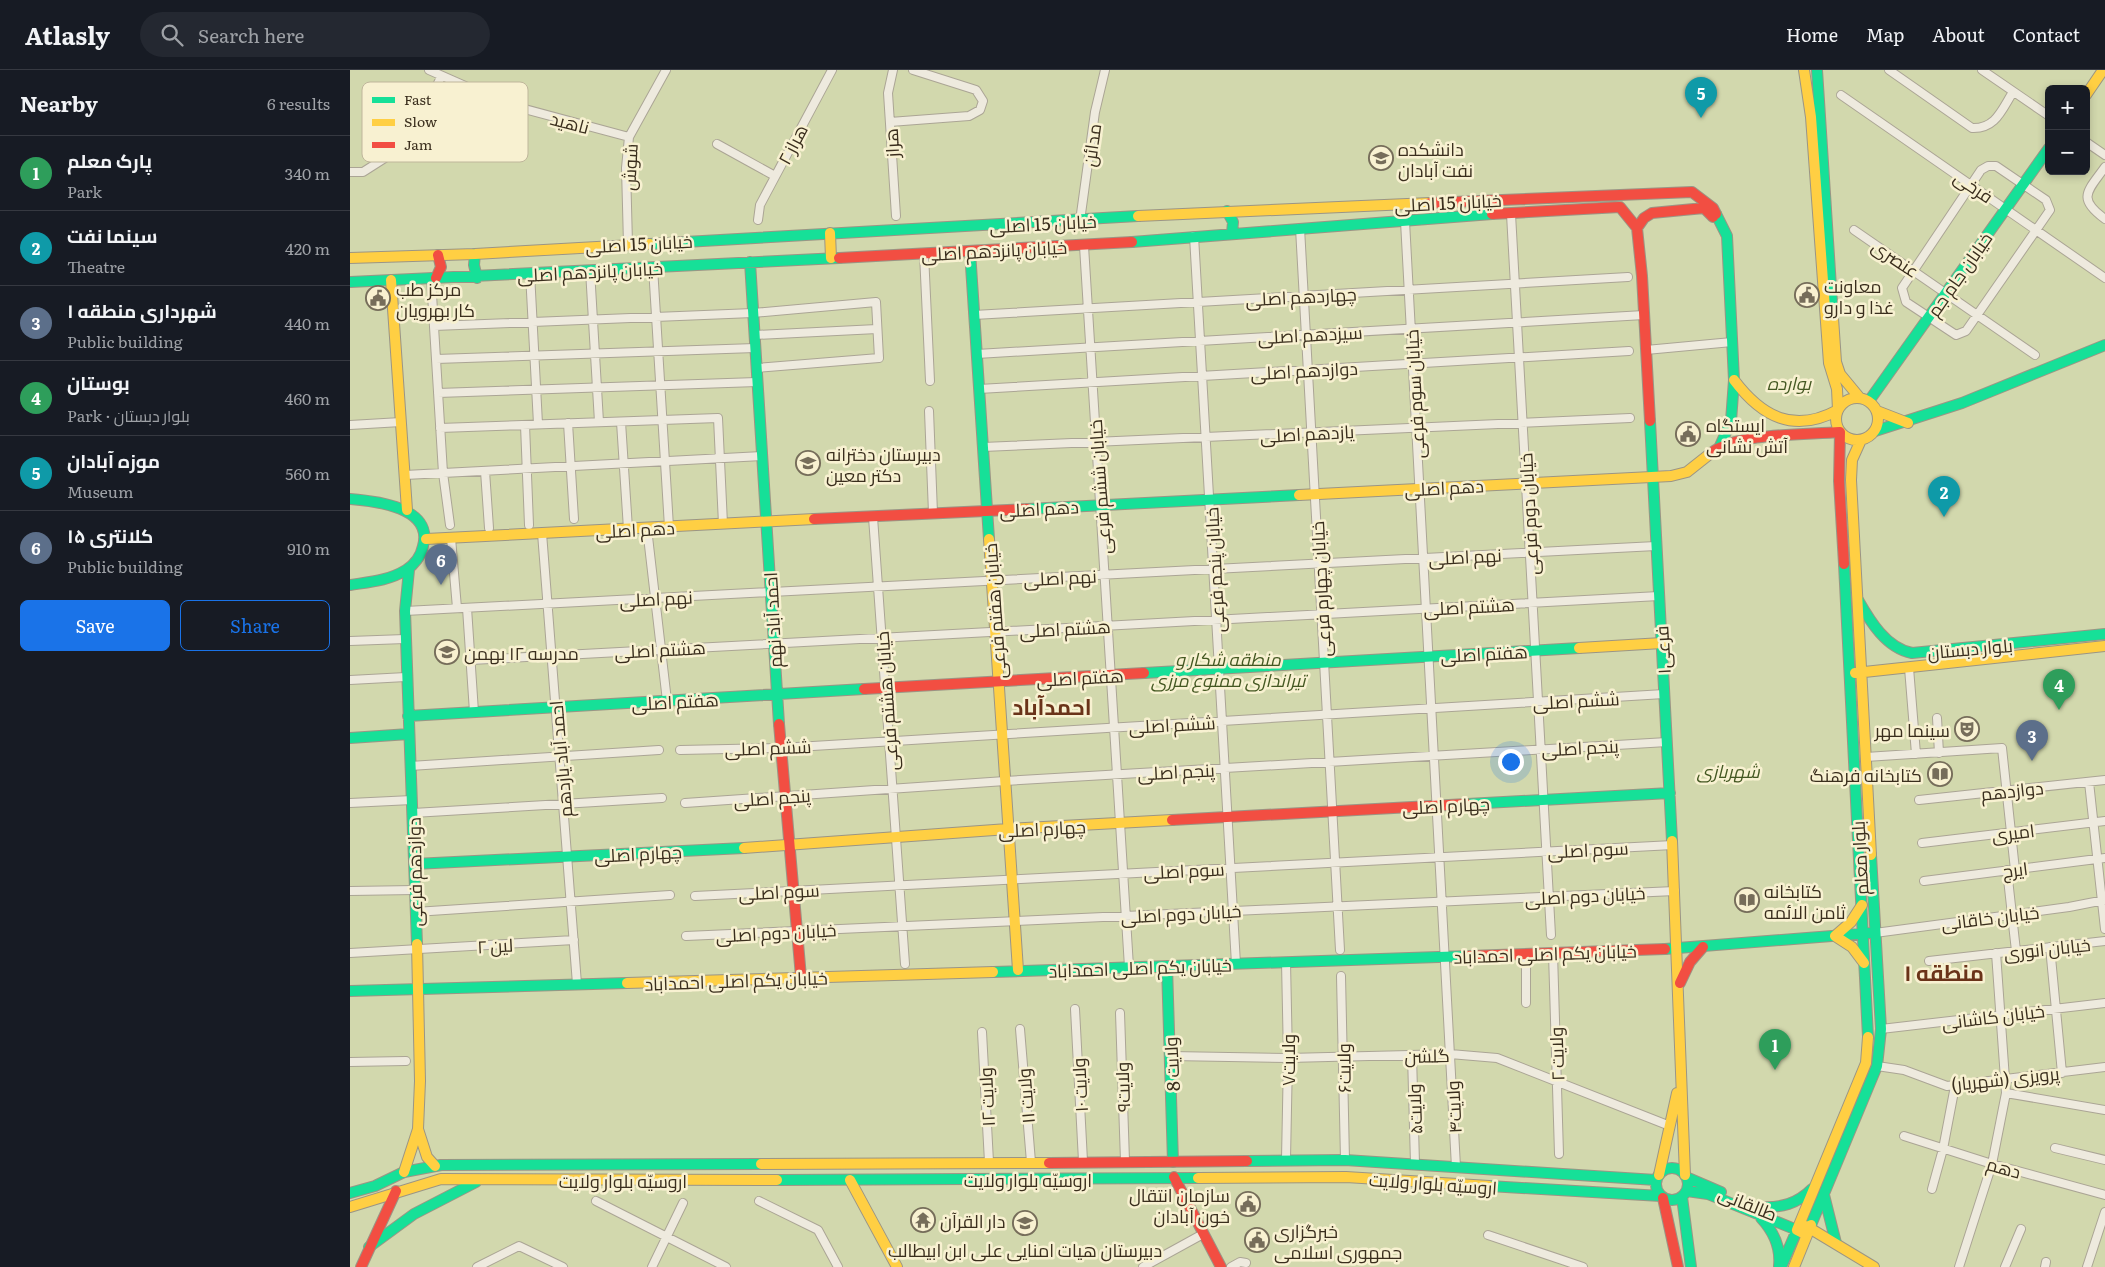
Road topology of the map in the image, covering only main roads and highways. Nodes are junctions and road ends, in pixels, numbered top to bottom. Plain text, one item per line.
1 (1804, 70) edge
2 (1817, 70) edge
3 (2103, 70) edge
4 (2090, 88) edge
5 (2045, 153) edge
6 (1226, 211) junction
7 (1635, 224) junction
8 (1721, 224) junction
9 (830, 233) junction
10 (1232, 233) junction
11 (970, 251) junction
12 (475, 254) junction
13 (438, 255) junction
14 (350, 258) edge
15 (831, 258) junction
16 (750, 262) junction
17 (434, 278) junction
18 (476, 278) junction
19 (391, 280) junction
20 (350, 282) edge
21 (2105, 345) edge
22 (2105, 352) edge
23 (2078, 356) junction
24 (1734, 380) junction
25 (1845, 381) junction
26 (1882, 383) junction
27 (1864, 399) junction
28 (1838, 410) junction
29 (1877, 410) junction
30 (1908, 423) junction
31 (1875, 431) junction
32 (1840, 432) junction
33 (1861, 440) junction
34 (1720, 446) junction
35 (1652, 476) junction
36 (350, 499) edge
37 (407, 510) junction
38 (987, 510) junction
39 (766, 522) junction
40 (426, 539) junction
41 (409, 570) junction
42 (350, 585) edge
43 (1858, 600) junction
44 (2105, 634) edge
45 (1662, 643) junction
46 (2105, 646) edge
47 (1862, 673) junction
48 (1849, 674) junction
49 (998, 682) junction
50 (776, 695) junction
51 (408, 716) junction
52 (409, 734) junction
53 (350, 738) edge
54 (1670, 793) junction
55 (1008, 829) junction
56 (788, 846) junction
57 (414, 864) junction
58 (1862, 905) junction
59 (1876, 933) junction
60 (1864, 934) junction
61 (1834, 936) junction
62 (1703, 947) junction
63 (1678, 949) junction
64 (1167, 966) junction
65 (1865, 966) junction
66 (1018, 970) junction
67 (801, 978) junction
68 (1678, 989) junction
69 (417, 990) junction
70 (350, 991) edge
71 (1680, 1083) junction
72 (418, 1129) junction
73 (1325, 1160) junction
74 (1345, 1160) junction
75 (985, 1162) junction
76 (1012, 1162) junction
77 (1173, 1162) junction
78 (569, 1165) junction
79 (596, 1165) junction
80 (435, 1166) junction
81 (404, 1172) junction
82 (1686, 1176) junction
83 (1324, 1177) junction
84 (1346, 1177) junction
85 (1657, 1177) junction
86 (1174, 1178) junction
87 (979, 1179) junction
88 (1012, 1179) junction
89 (480, 1180) junction
90 (569, 1180) junction
91 (596, 1180) junction
92 (850, 1180) junction
93 (1815, 1186) junction
94 (396, 1191) junction
95 (350, 1193) edge
96 (1685, 1194) junction
97 (1824, 1195) junction
98 (1662, 1197) junction
99 (350, 1207) edge
100 (1759, 1211) junction
101 (1798, 1227) junction
102 (1809, 1232) junction
103 (1836, 1243) junction
104 (369, 1247) junction
105 (361, 1267) edge
106 (897, 1267) edge
107 (1221, 1267) edge
108 (1678, 1267) edge
109 (1691, 1267) edge
110 (1780, 1267) edge
111 (1794, 1267) edge
112 (1874, 1267) edge

1 - 28 main road
2 - 25 main road
3 - 4 main road
5 - 26 main road, خیابان جام جم
6 - 8 main road, خیابان 15 اصلی
6 - 9 main road, خیابان 15 اصلی
6 - 10 main road
7 - 8 main road
7 - 10 main road, خیابان پانزدهم اصلی
7 - 35 main road, فرعی۱
8 - 24 main road, خیابان 15 اصلی
9 - 12 main road, خیابان 15 اصلی
9 - 15 main road
10 - 11 main road, خیابان پانزدهم اصلی
11 - 15 main road, خیابان پانزدهم اصلی
11 - 38 main road, خیابان هفتم فرعی
12 - 13 main road, خیابان 15 اصلی
12 - 18 main road
13 - 14 main road, خیابان 15 اصلی
13 - 17 main road
15 - 16 main road, خیابان پانزدهم اصلی
16 - 18 main road, خیابان پانزدهم اصلی
16 - 39 main road, احمد آباد نهم
17 - 18 main road, خیابان پانزدهم اصلی
17 - 19 main road, خیابان پانزدهم اصلی
19 - 20 main road, خیابان پانزدهم اصلی
19 - 37 main road
21 - 23 main road
22 - 23 main road
23 - 30 main road
24 - 28 main road
24 - 34 main road, خیابان 15 اصلی
25 - 26 main road
25 - 27 main road
26 - 27 main road, خیابان جام جم
27 - 28 main road
27 - 29 main road
28 - 32 main road
29 - 30 main road
29 - 31 main road
30 - 31 main road
31 - 33 main road
32 - 33 main road
32 - 34 main road
32 - 48 main road, بلوار معلم
33 - 43 main road, بلوار معلم
34 - 35 main road, دهم اصلی
35 - 38 main road, دهم اصلی
35 - 45 main road, فرعی۱
36 - 37 main road
37 - 40 main road
38 - 39 main road, دهم اصلی
38 - 49 main road, خیابان هفتم فرعی
39 - 40 main road, دهم اصلی
39 - 50 main road, احمد آباد نهم
40 - 41 main road
41 - 42 main road
41 - 51 main road, دوازدهم فرعی
43 - 44 main road, بلوار دبستان
43 - 47 main road, بلوار معلم
45 - 49 main road, هفتم اصلی
45 - 54 main road, فرعی۱
46 - 47 main road, بلوار دبستان
47 - 48 main road, بلوار دبستان
47 - 59 main road, بلوار معلم
48 - 58 main road, بلوار معلم
49 - 50 main road, هفتم اصلی
49 - 55 main road, خیابان هفتم فرعی
50 - 51 main road, هفتم اصلی
50 - 56 main road, احمد آباد نهم
51 - 52 main road, دوازدهم فرعی
52 - 53 main road
52 - 57 main road, دوازدهم فرعی
54 - 55 main road, چهارم اصلی
54 - 63 main road, فرعی۱
55 - 56 main road, چهارم اصلی
55 - 66 main road, خیابان هفتم فرعی
56 - 57 main road, چهارم اصلی
56 - 67 main road, احمد آباد نهم
57 - 69 main road, دوازدهم فرعی
58 - 60 main road, بلوار معلم
58 - 61 main road
59 - 60 main road, خیابان یکم اصلی احمداباد
59 - 97 main road, بلوار معلم
60 - 61 main road, خیابان یکم اصلی احمداباد
60 - 65 main road, بلوار معلم
61 - 62 main road, خیابان یکم اصلی احمداباد
61 - 65 main road
62 - 63 main road, خیابان یکم اصلی احمداباد
62 - 68 main road
63 - 64 main road, خیابان یکم اصلی احمداباد
63 - 68 main road, فرعی۱
64 - 66 main road, خیابان یکم اصلی احمداباد
64 - 77 main road, ولایت 8
65 - 93 main road, بلوار معلم
66 - 67 main road, خیابان یکم اصلی احمداباد
67 - 69 main road, خیابان یکم اصلی احمداباد
68 - 71 main road, فرعی۱
69 - 70 main road, خیابان یکم اصلی احمداباد
69 - 72 main road, دوازدهم فرعی
71 - 82 main road
71 - 85 main road
72 - 80 main road
72 - 81 main road, دوازدهم فرعی
73 - 74 main road, اروسیّه بلوار ولایت
73 - 77 main road, اروسیّه بلوار ولایت
73 - 83 main road
74 - 84 main road
74 - 85 main road, اروسیّه بلوار ولایت
75 - 76 main road, اروسیّه بلوار ولایت
75 - 79 main road, اروسیّه بلوار ولایت
75 - 87 main road
76 - 77 main road, اروسیّه بلوار ولایت
76 - 88 main road
78 - 79 main road, اروسیّه بلوار ولایت
78 - 80 main road, اروسیّه بلوار ولایت
78 - 90 main road
79 - 91 main road
80 - 81 main road, اروسیّه بلوار ولایت
81 - 94 main road, دوازدهم فرعی
81 - 95 main road, اروسیّه بلوار ولایت
82 - 85 main road
82 - 96 main road
82 - 100 main road, طالقانی
83 - 84 main road, اروسیّه بلوار ولایت
83 - 86 main road, اروسیّه بلوار ولایت
84 - 98 main road, اروسیّه بلوار ولایت
85 - 98 main road
86 - 88 main road, اروسیّه بلوار ولایت
86 - 107 main road
87 - 88 main road, اروسیّه بلوار ولایت
87 - 92 main road, اروسیّه بلوار ولایت
89 - 90 main road, اروسیّه بلوار ولایت
89 - 94 main road, اروسیّه بلوار ولایت
89 - 104 main road
90 - 91 main road, اروسیّه بلوار ولایت
91 - 92 main road, اروسیّه بلوار ولایت
92 - 106 main road
93 - 100 main road
93 - 101 main road, بلوار معلم
94 - 99 main road, اروسیّه بلوار ولایت
94 - 104 main road, دوازدهم فرعی
96 - 98 main road
96 - 100 main road, طالقانی
96 - 109 main road
97 - 102 main road, بلوار معلم
97 - 103 main road
98 - 108 main road
100 - 101 main road, طالقانی
100 - 110 main road
101 - 102 main road, طالقانی
101 - 110 main road, بلوار معلم
102 - 103 main road, طالقانی
102 - 111 main road, بلوار معلم
103 - 112 main road, طالقانی
104 - 105 main road, دوازدهم فرعی

